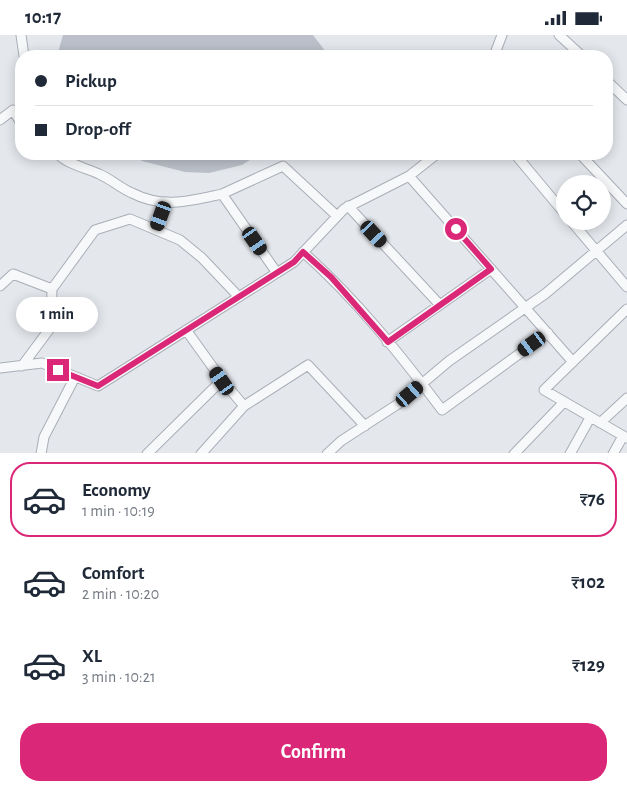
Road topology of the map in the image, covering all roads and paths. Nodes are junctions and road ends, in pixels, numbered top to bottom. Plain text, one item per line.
1 (21, 35) edge
2 (502, 35) edge
3 (559, 35) edge
4 (23, 50) edge
5 (496, 50) edge
6 (575, 50) edge
7 (613, 87) edge
8 (627, 100) edge
9 (15, 113) edge
10 (0, 121) edge
11 (65, 160) edge
12 (429, 160) edge
13 (520, 160) edge
14 (586, 160) edge
15 (409, 176) junction
16 (222, 194) junction
17 (166, 202) junction
18 (556, 203) edge
19 (627, 204) edge
20 (348, 206) junction
21 (337, 216) junction
22 (627, 225) edge
23 (156, 230) junction
24 (578, 230) edge
25 (596, 251) junction
26 (303, 252) junction
27 (491, 269) junction
28 (277, 273) junction
29 (0, 286) edge
30 (627, 287) edge
31 (52, 289) junction
32 (239, 297) junction
33 (440, 305) junction
34 (525, 307) junction
35 (627, 309) edge
36 (186, 330) junction
37 (548, 333) junction
38 (388, 342) junction
39 (573, 361) junction
40 (22, 365) junction
41 (0, 368) edge
42 (75, 377) junction
43 (222, 381) junction
44 (422, 384) junction
45 (627, 398) edge
46 (564, 402) junction
47 (244, 406) junction
48 (590, 418) junction
49 (600, 423) junction
50 (365, 425) junction
51 (625, 437) edge
52 (41, 453) edge
53 (147, 453) edge
54 (201, 453) edge
55 (327, 453) edge
56 (514, 453) edge
57 (570, 453) edge
58 (613, 453) edge

1 - 4 street
2 - 5 street
3 - 6 street
7 - 8 street
9 - 10 street
11 - 17 street
12 - 15 street
13 - 18 street
14 - 19 street
15 - 20 street
15 - 27 street
16 - 17 street
16 - 21 street
16 - 28 street
17 - 23 street
20 - 21 street
20 - 33 street
21 - 26 street
22 - 25 street
23 - 31 street
23 - 32 street
24 - 25 street
25 - 30 street
25 - 34 street
26 - 28 street
26 - 38 street
27 - 33 street
27 - 34 street
28 - 32 street
29 - 31 street
31 - 40 street
32 - 36 street
33 - 38 street
34 - 37 street
34 - 44 street
35 - 39 street
36 - 42 street
36 - 43 street
37 - 39 street
37 - 44 street
38 - 44 street
39 - 46 street
40 - 41 street
40 - 42 street
42 - 52 street
43 - 47 street
43 - 53 street
44 - 50 street
45 - 49 street
46 - 48 street
46 - 56 street
47 - 50 street
47 - 54 street
48 - 49 street
48 - 57 street
49 - 51 street
50 - 55 street
51 - 58 street

